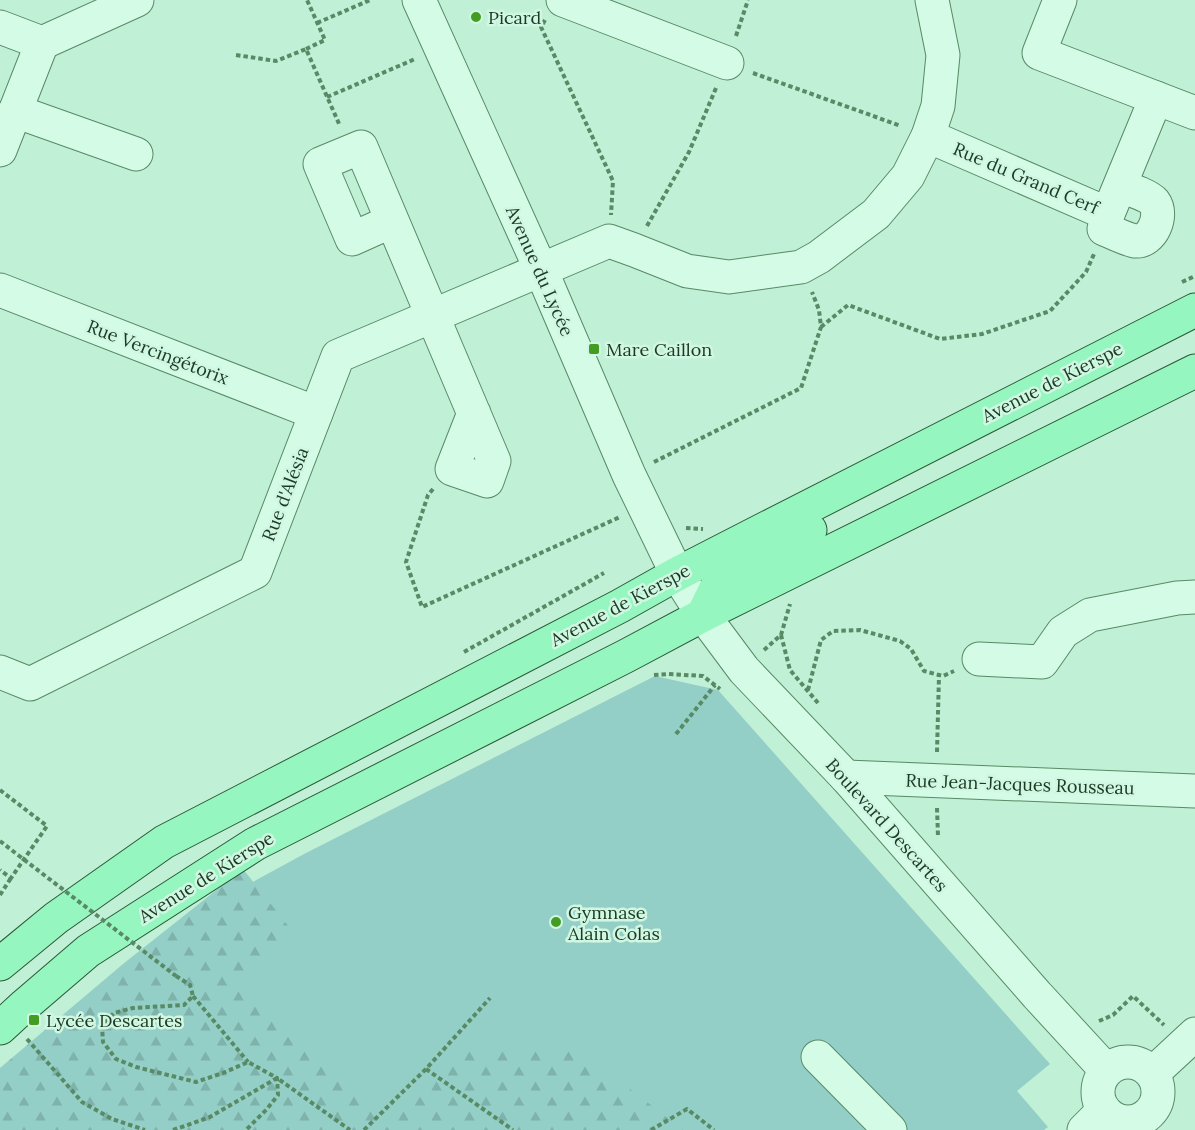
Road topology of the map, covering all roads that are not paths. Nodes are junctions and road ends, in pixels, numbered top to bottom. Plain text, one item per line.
1 (137, 0) edge
2 (419, 0) edge
3 (563, 0) edge
4 (932, 0) edge
5 (1060, 0) edge
6 (0, 27) edge
7 (42, 43) junction
8 (727, 63) road end
9 (1156, 98) junction
10 (15, 111) junction
11 (1195, 113) edge
12 (928, 136) junction
13 (0, 150) edge
14 (136, 154) dead end
15 (392, 221) junction
16 (541, 270) junction
17 (0, 290) edge
18 (1195, 310) edge
19 (433, 316) junction
20 (1195, 371) edge
21 (316, 413) junction
22 (982, 418) junction
23 (452, 469) road end
24 (677, 574) junction
25 (1195, 597) edge
26 (703, 615) junction
27 (979, 659) road end
28 (0, 672) edge
29 (398, 771) junction
30 (846, 777) junction
31 (1195, 791) edge
32 (0, 964) edge
33 (11, 1030) edge
34 (1189, 1039) edge
35 (818, 1057) dead end
36 (1106, 1070) junction
37 (1153, 1073) junction
38 (1094, 1120) edge
39 (1152, 1123) edge
40 (890, 1130) edge

1 - 7 street
2 - 16 street, Avenue du Lycée
3 - 8 street
4 - 12 street
5 - 9 street
6 - 7 street
7 - 10 street
9 - 11 street
9 - 12 street, Rue du Grand Cerf
10 - 13 street
10 - 14 street
12 - 16 street, Rue d'Alésia
15 - 15 street
15 - 19 street
16 - 19 street, Rue d'Alésia
16 - 24 street, Avenue du Lycée
17 - 21 street, Rue Vercingétorix
18 - 22 main road, Avenue de Kierspe
19 - 21 street, Rue d'Alésia
19 - 23 street
20 - 26 main road, Avenue de Kierspe
21 - 28 street, Rue d'Alésia
22 - 24 main road, Avenue de Kierspe
22 - 26 main road
24 - 26 street, Boulevard Descartes
24 - 29 main road
24 - 32 main road, Avenue de Kierspe
25 - 27 street
26 - 29 main road, Avenue de Kierspe
26 - 30 street, Boulevard Descartes
29 - 33 main road, Avenue de Kierspe
30 - 31 street, Rue Jean-Jacques Rousseau
30 - 36 street, Boulevard Descartes
34 - 37 street
35 - 40 street
36 - 37 street
36 - 38 street
37 - 39 street
38 - 39 street

